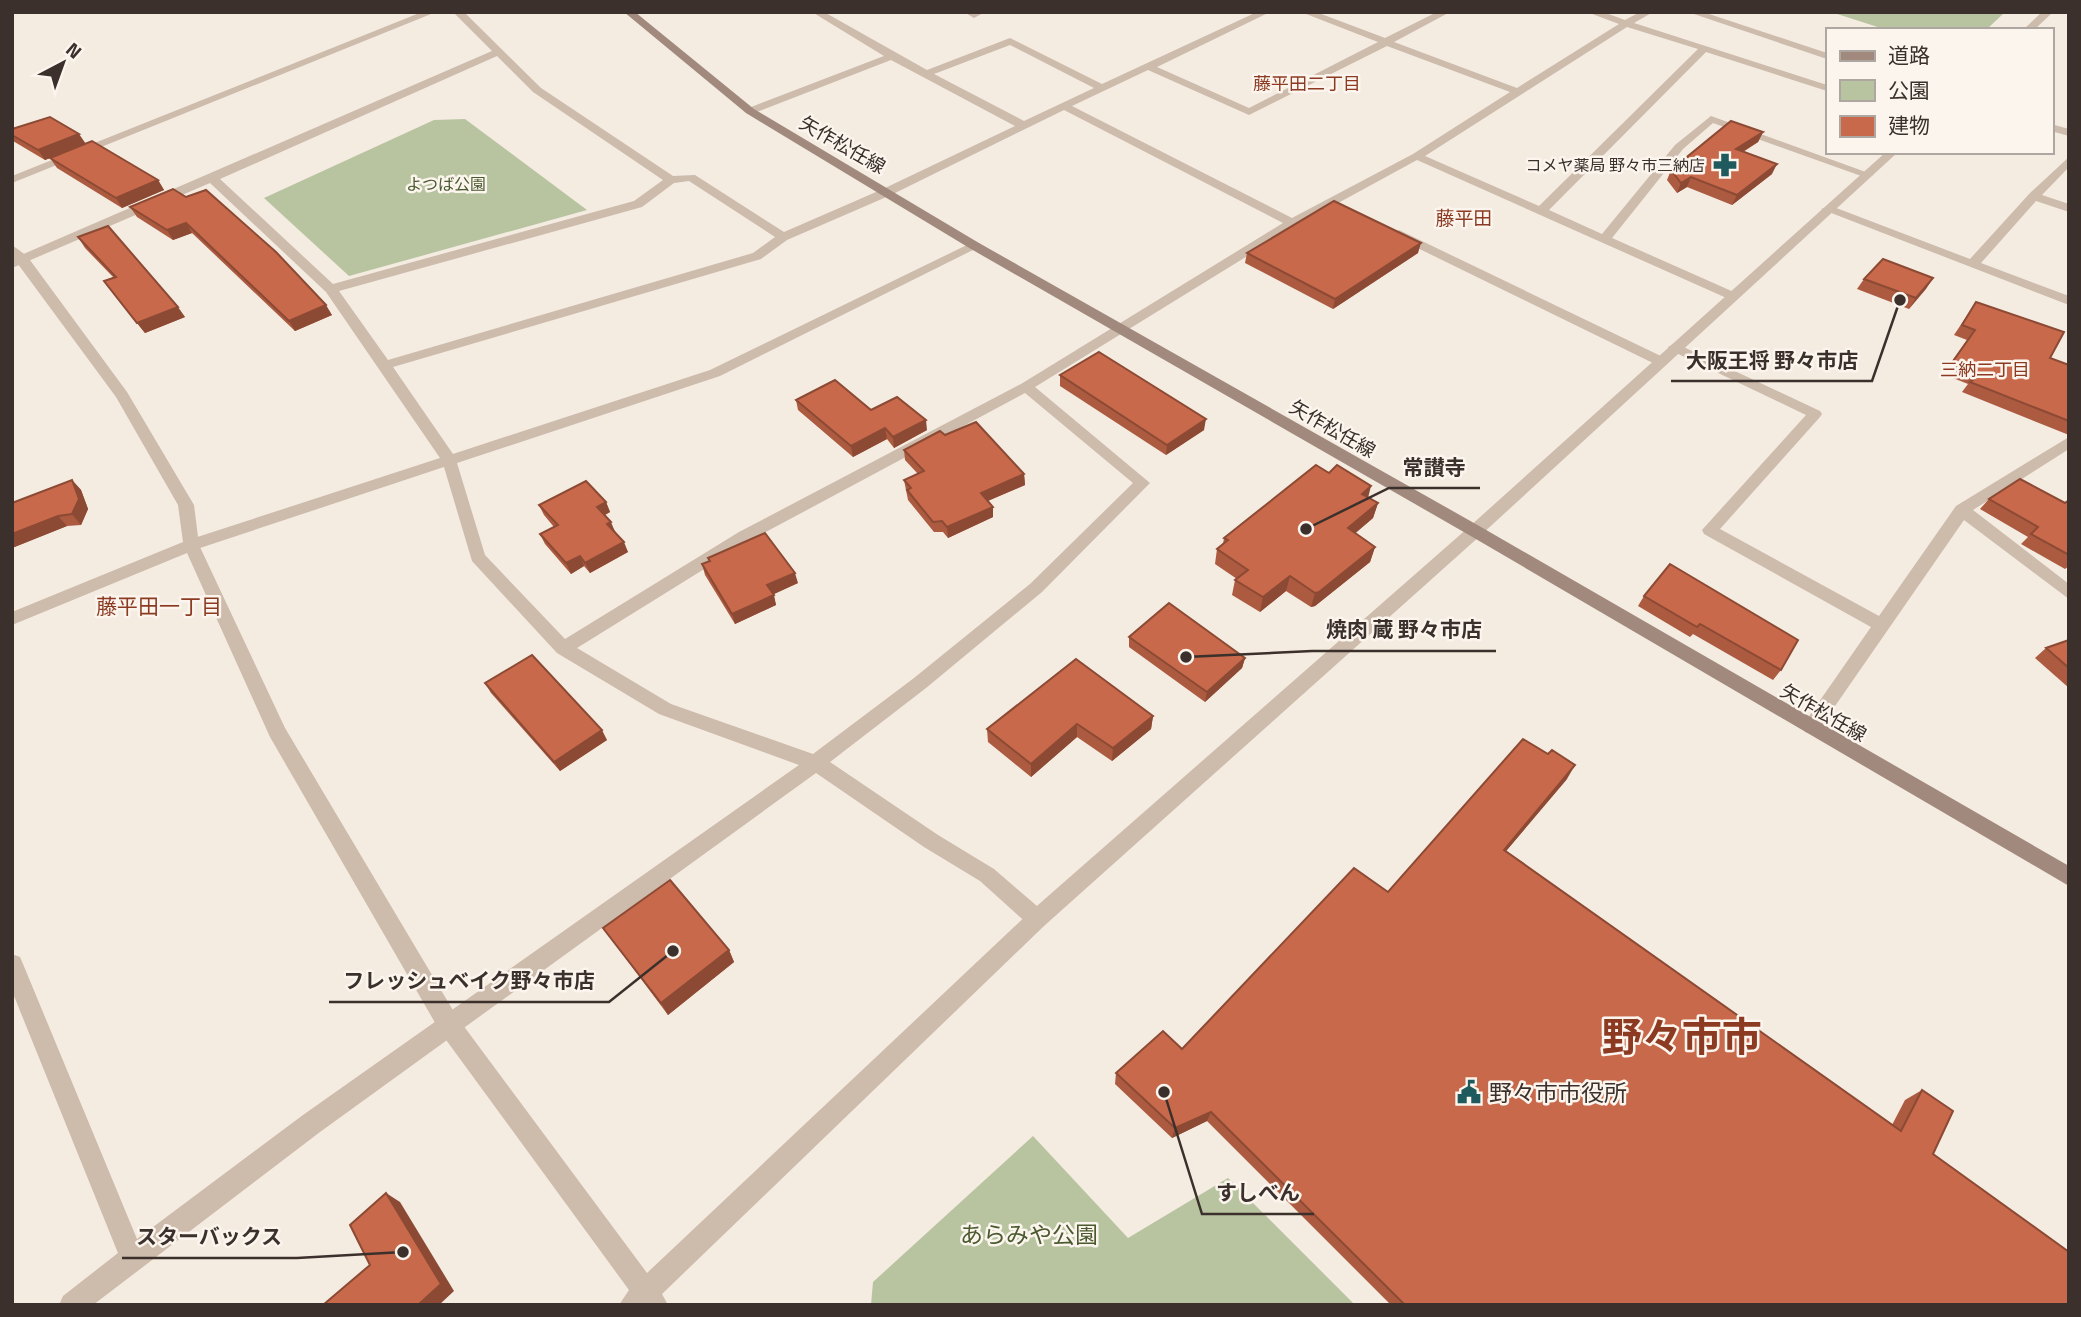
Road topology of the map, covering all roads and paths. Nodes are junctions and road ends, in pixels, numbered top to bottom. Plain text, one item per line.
1 (432, 12) edge
2 (458, 12) edge
3 (629, 12) edge
4 (817, 12) edge
5 (969, 12) edge
6 (980, 12) edge
7 (1265, 12) edge
8 (1306, 12) edge
9 (1444, 12) edge
10 (1592, 12) edge
11 (1648, 12) edge
12 (1693, 12) edge
13 (2048, 12) edge
14 (1628, 22) junction
15 (2030, 28) edge
16 (1386, 42) junction
17 (1706, 47) junction
18 (498, 52) junction
19 (892, 56) junction
20 (1826, 56) edge
21 (1147, 66) junction
22 (926, 74) junction
23 (1102, 88) junction
24 (1826, 88) edge
25 (1520, 92) junction
26 (1064, 106) junction
27 (750, 111) junction
28 (1024, 126) junction
29 (1891, 154) edge
30 (1417, 156) junction
31 (2069, 160) edge
32 (1867, 175) junction
33 (212, 178) junction
34 (12, 180) edge
35 (671, 180) junction
36 (887, 192) junction
37 (2035, 197) junction
38 (2069, 208) edge
39 (1827, 209) junction
40 (1541, 211) junction
41 (1292, 223) junction
42 (1384, 227) edge
43 (783, 237) junction
44 (1604, 239) junction
45 (975, 246) junction
46 (16, 257) edge
47 (1973, 264) junction
48 (331, 289) junction
49 (1731, 296) junction
50 (2069, 301) edge
51 (1121, 328) junction
52 (1675, 347) junction
53 (1660, 361) junction
54 (385, 365) junction
55 (1026, 387) junction
56 (2069, 442) edge
57 (449, 460) junction
58 (1962, 510) junction
59 (1475, 531) junction
60 (191, 545) junction
61 (2069, 593) edge
62 (12, 619) edge
63 (1883, 626) junction
64 (564, 648) junction
65 (1811, 727) junction
66 (816, 763) junction
67 (2069, 877) edge
68 (1037, 919) junction
69 (12, 964) edge
70 (449, 1025) junction
71 (132, 1257) junction
72 (645, 1301) edge
73 (72, 1305) edge

1 - 34 street
2 - 18 street
3 - 27 main road, 矢作松任線
4 - 19 street
5 - 6 street
7 - 21 street
8 - 16 street
9 - 16 street
10 - 14 street
11 - 14 street
12 - 20 street
13 - 15 street
14 - 17 street
14 - 25 street
16 - 21 street
16 - 25 street
17 - 24 street
17 - 40 street
18 - 33 street
18 - 35 street
19 - 22 street
19 - 27 street
21 - 23 street
22 - 23 street
22 - 28 street
23 - 26 street
25 - 30 street
26 - 28 street
26 - 41 street
27 - 36 main road, 矢作松任線
28 - 36 street
29 - 32 street
30 - 40 street
30 - 41 street
31 - 37 street
32 - 39 street
32 - 44 street
33 - 46 street
33 - 48 street
35 - 43 street
35 - 48 street
36 - 43 street
36 - 45 main road, 矢作松任線
37 - 38 street
37 - 47 street
39 - 47 street
39 - 49 street
40 - 44 street
41 - 51 street
42 - 53 street
43 - 54 street
44 - 49 street
45 - 51 main road, 矢作松任線
45 - 57 street
46 - 60 street
47 - 50 street
48 - 54 street
49 - 52 street
51 - 55 street
51 - 59 main road, 矢作松任線
52 - 53 street
52 - 63 street
53 - 59 street
54 - 57 street
55 - 64 street
55 - 66 street
56 - 58 street
57 - 60 street
57 - 64 street
58 - 61 street
58 - 63 street
59 - 65 main road, 矢作松任線
59 - 68 street
60 - 62 street
60 - 70 street
63 - 65 street
64 - 66 street
65 - 67 main road, 矢作松任線
66 - 68 street
66 - 70 street
68 - 72 street
69 - 71 street
70 - 71 street
70 - 72 street
71 - 73 street

